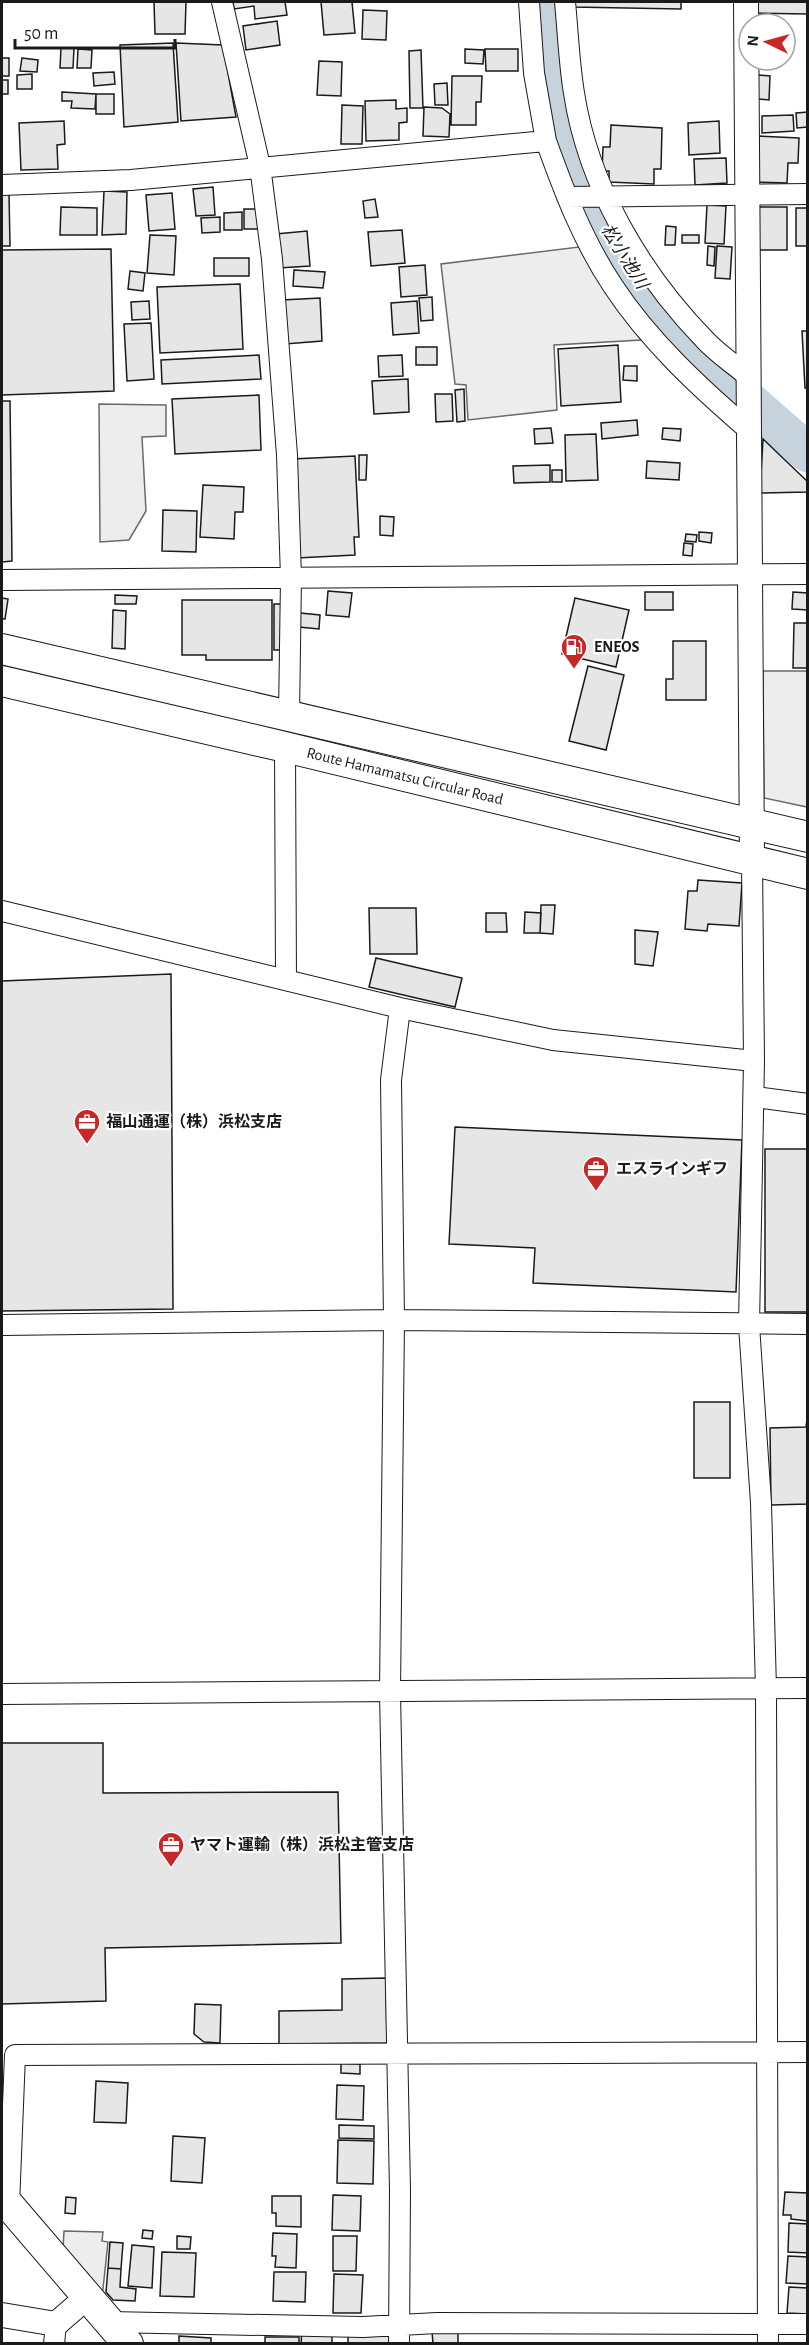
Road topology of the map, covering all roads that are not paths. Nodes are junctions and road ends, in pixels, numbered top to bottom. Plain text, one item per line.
1 (222, 2) edge
2 (529, 2) edge
3 (565, 2) edge
4 (746, 2) edge
5 (546, 141) junction
6 (260, 166) junction
7 (2, 186) edge
8 (807, 194) edge
9 (747, 196) junction
10 (567, 197) junction
11 (605, 198) junction
12 (750, 378) junction
13 (750, 424) junction
14 (807, 574) edge
15 (752, 575) junction
16 (291, 578) junction
17 (2, 580) edge
18 (2, 649) edge
19 (2, 681) edge
20 (289, 716) junction
21 (285, 747) junction
22 (752, 823) junction
23 (807, 837) edge
24 (752, 861) junction
25 (807, 874) edge
26 (2, 911) edge
27 (286, 979) junction
28 (400, 1008) junction
29 (754, 1061) junction
30 (754, 1097) junction
31 (807, 1104) edge
32 (394, 1320) junction
33 (2, 1324) edge
34 (807, 1324) edge
35 (749, 1325) junction
36 (807, 1688) edge
37 (766, 1689) junction
38 (390, 1693) junction
39 (2, 1694) edge
40 (396, 2052) junction
41 (807, 2052) edge
42 (767, 2053) junction
43 (5, 2201) edge
44 (87, 2298) junction
45 (2, 2315) edge
46 (807, 2324) edge
47 (119, 2333) edge
48 (55, 2334) edge
49 (768, 2334) edge
50 (399, 2335) edge

1 - 6 street
2 - 5 street
3 - 11 street
4 - 9 street
5 - 6 street
5 - 10 street
6 - 7 street
6 - 16 street
8 - 9 street
9 - 11 street
9 - 12 street
10 - 11 street
10 - 13 street
11 - 12 street
12 - 13 street
13 - 15 street
14 - 15 street
15 - 16 street
15 - 22 street
16 - 17 street
16 - 20 street
18 - 20 main road, Route Hamamatsu Circular Road
19 - 21 main road, Route Hamamatsu Circular Road
20 - 22 main road, Route Hamamatsu Circular Road
21 - 24 main road, Route Hamamatsu Circular Road
21 - 27 street
22 - 23 main road, Route Hamamatsu Circular Road
22 - 24 street
24 - 25 main road, Route Hamamatsu Circular Road
24 - 29 street
26 - 27 street
27 - 28 street
28 - 29 street
28 - 32 street
29 - 30 street
30 - 31 street
30 - 35 street
32 - 33 street
32 - 35 street
32 - 38 street
34 - 35 street
35 - 37 street
36 - 37 street
37 - 38 street
37 - 42 street
38 - 39 street
38 - 40 street
40 - 42 street
40 - 43 street
40 - 50 street
41 - 42 street
42 - 49 street
43 - 44 main road
44 - 47 main road
44 - 48 street
45 - 48 street
46 - 49 street
47 - 50 street
49 - 50 street

